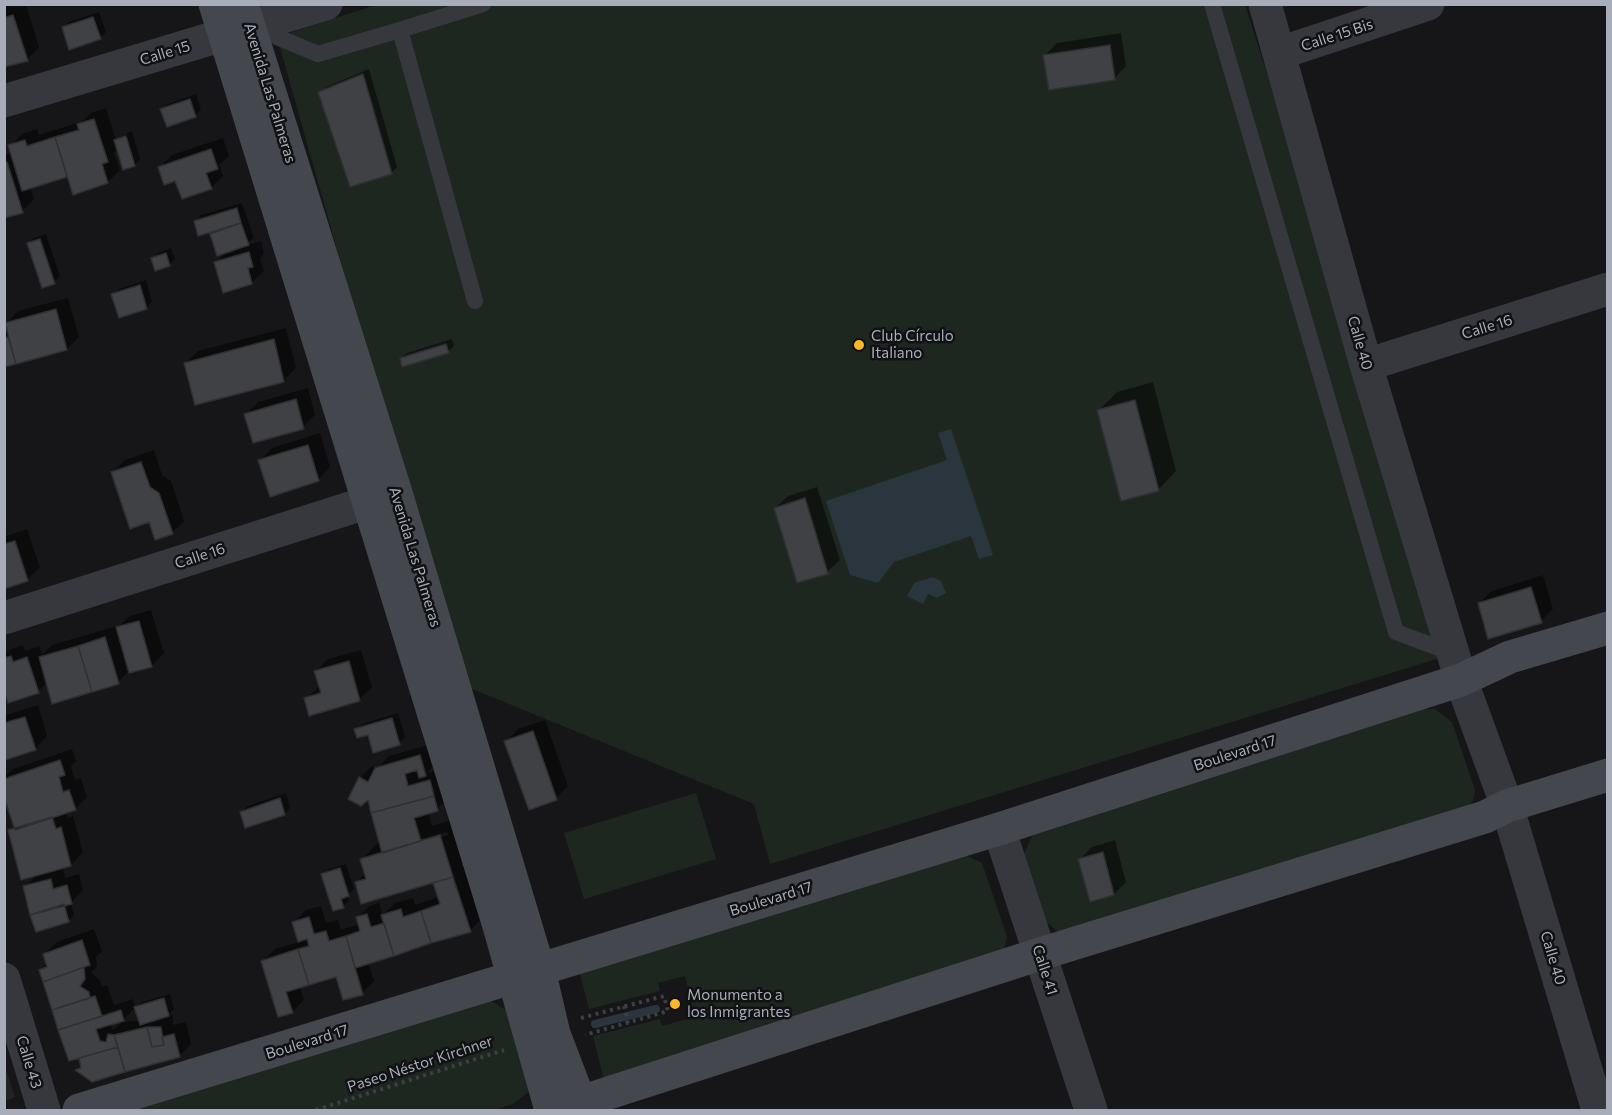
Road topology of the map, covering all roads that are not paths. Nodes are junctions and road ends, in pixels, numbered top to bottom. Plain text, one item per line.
1 (215, 4) edge
2 (326, 4) edge
3 (483, 4) edge
4 (1212, 4) edge
5 (1265, 4) edge
6 (1428, 4) edge
7 (248, 26) edge
8 (400, 30) junction
9 (1280, 53) junction
10 (4, 101) edge
11 (1608, 289) edge
12 (475, 301) dead end
13 (1366, 365) junction
14 (382, 498) junction
15 (4, 618) edge
16 (1608, 628) edge
17 (1457, 667) junction
18 (1608, 775) edge
19 (1507, 806) junction
20 (999, 829) junction
21 (1040, 954) junction
22 (527, 974) junction
23 (4, 979) edge
24 (567, 1108) edge
25 (44, 1110) edge
26 (79, 1110) edge
27 (1091, 1110) edge
28 (1598, 1110) edge

1 - 7 main road, Avenida Las Palmeras
2 - 7 street, Calle 15
3 - 8 lane
4 - 17 lane
5 - 9 street, Calle 40
6 - 9 street, Calle 15 Bis
7 - 8 lane
7 - 10 street, Calle 15
7 - 14 main road, Avenida Las Palmeras
8 - 12 lane
9 - 13 street, Calle 40
11 - 13 street, Calle 16
13 - 17 street, Calle 40
14 - 15 street, Calle 16
14 - 22 main road, Avenida Las Palmeras
16 - 17 main road, Boulevard 17
17 - 19 street, Calle 40
17 - 20 main road, Boulevard 17
18 - 19 main road
19 - 21 main road
19 - 28 street, Calle 40
20 - 21 street, Calle 41
20 - 22 main road, Boulevard 17
21 - 24 main road
21 - 27 street, Calle 41
22 - 24 main road, Avenida Las Palmeras
22 - 24 main road, Avenida Las Palmeras
22 - 26 main road, Boulevard 17
23 - 25 street, Calle 43

